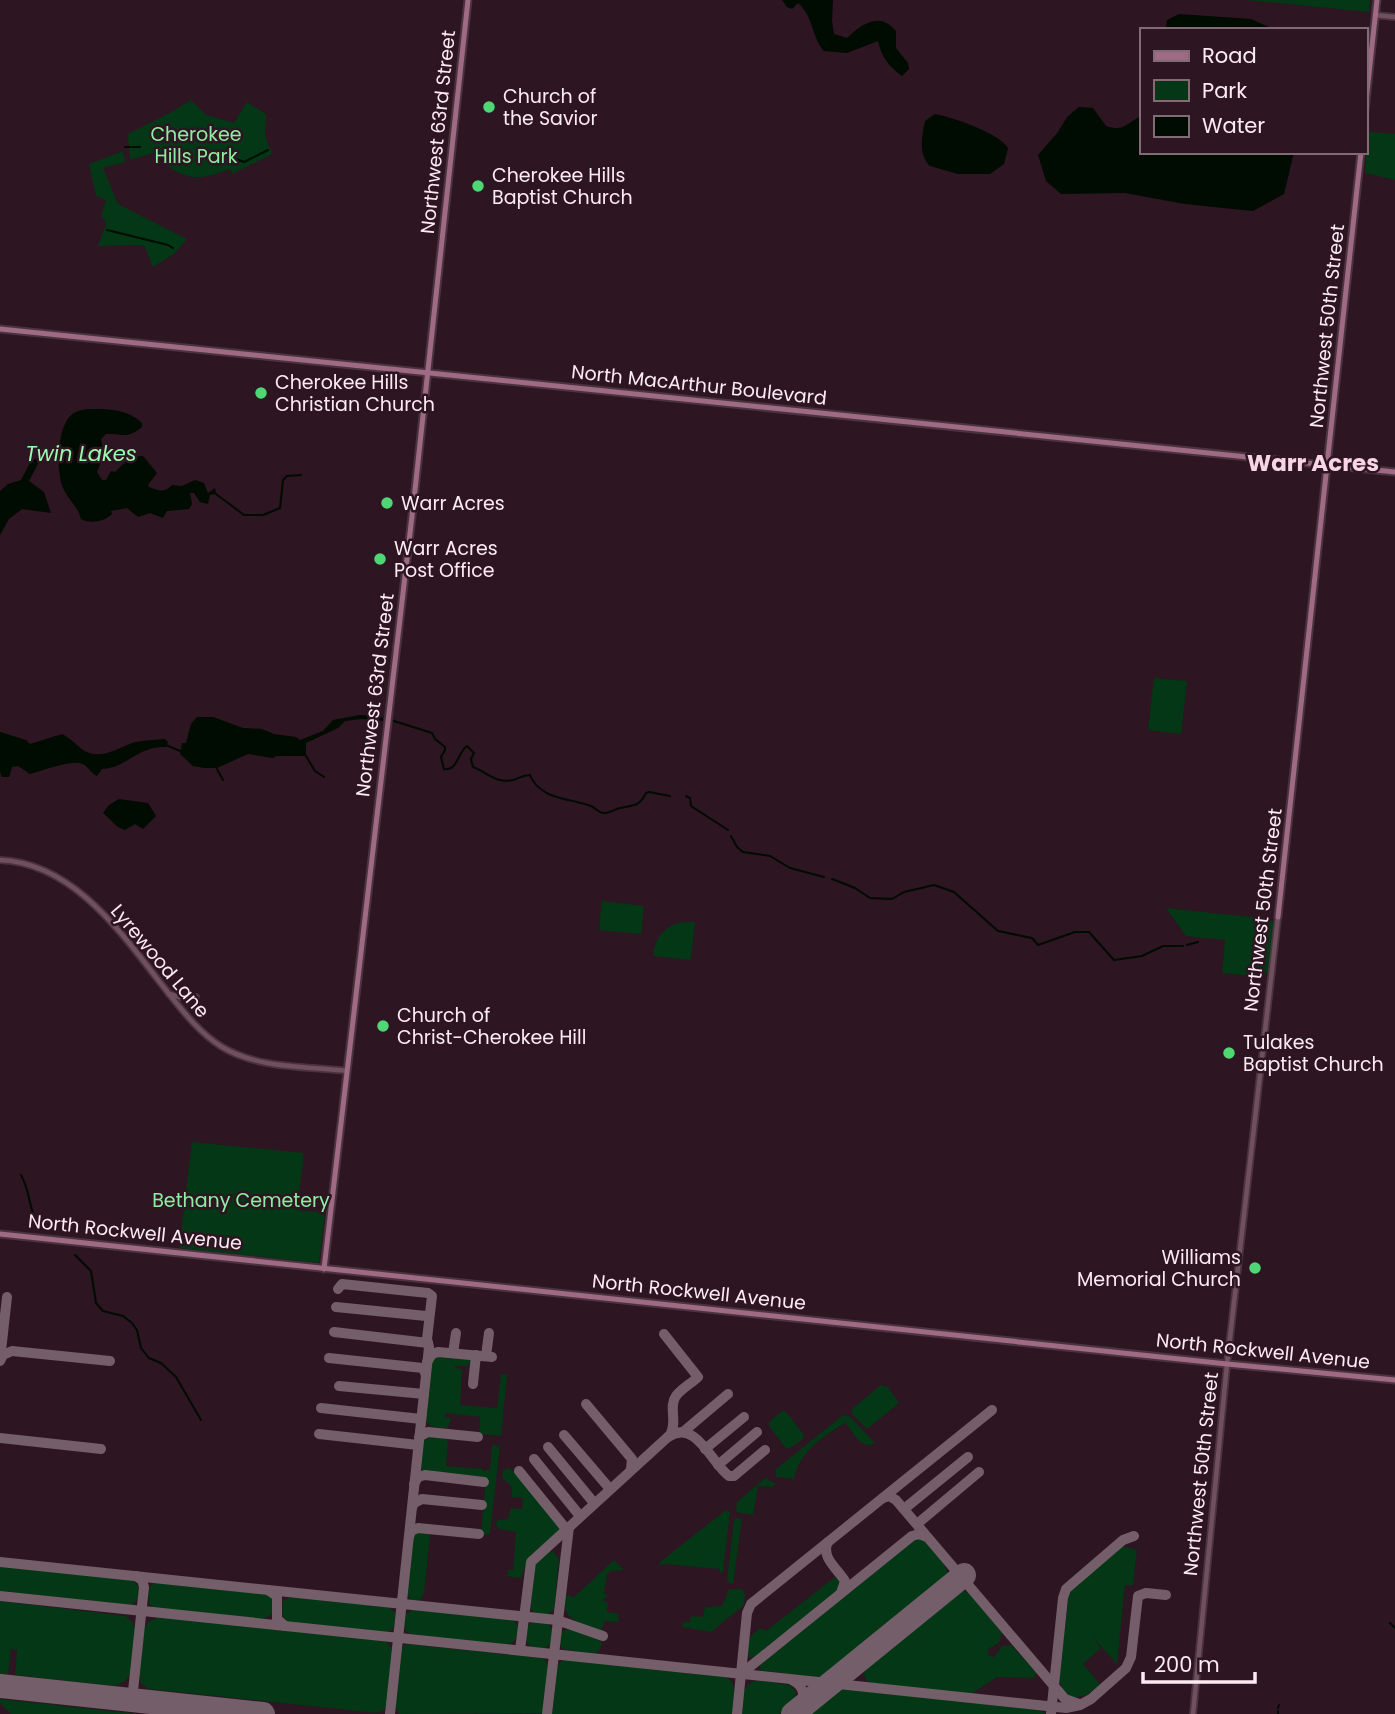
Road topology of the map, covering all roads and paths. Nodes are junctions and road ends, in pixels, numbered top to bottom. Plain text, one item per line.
1 (468, 0) edge
2 (1377, 0) edge
3 (1375, 15) junction
4 (1395, 17) edge
5 (1367, 91) edge
6 (1361, 154) edge
7 (0, 329) edge
8 (428, 373) junction
9 (1329, 465) junction
10 (1395, 472) edge
11 (0, 860) edge
12 (1278, 917) joint
13 (169, 994) junction
14 (196, 997) dead end
15 (347, 1071) junction
16 (0, 1234) edge
17 (324, 1269) junction
18 (1227, 1364) junction
19 (1395, 1380) edge
20 (1193, 1714) edge

1 - 8 main road, Northwest 63rd Street
2 - 3 main road
3 - 4 street
3 - 5 main road
6 - 9 main road, Northwest 50th Street
7 - 8 main road, North MacArthur Boulevard
8 - 9 main road, North MacArthur Boulevard
8 - 15 main road, Northwest 63rd Street
9 - 10 main road, North MacArthur Boulevard
9 - 12 main road, Northwest 50th Street
11 - 13 street, Lyrewood Lane
12 - 18 street, Northwest 50th Street
13 - 14 street
13 - 15 street, Lyrewood Lane
15 - 17 main road, Northwest 63rd Street
16 - 17 main road, North Rockwell Avenue
17 - 18 main road, North Rockwell Avenue
18 - 19 main road, North Rockwell Avenue
18 - 20 street, Northwest 50th Street

